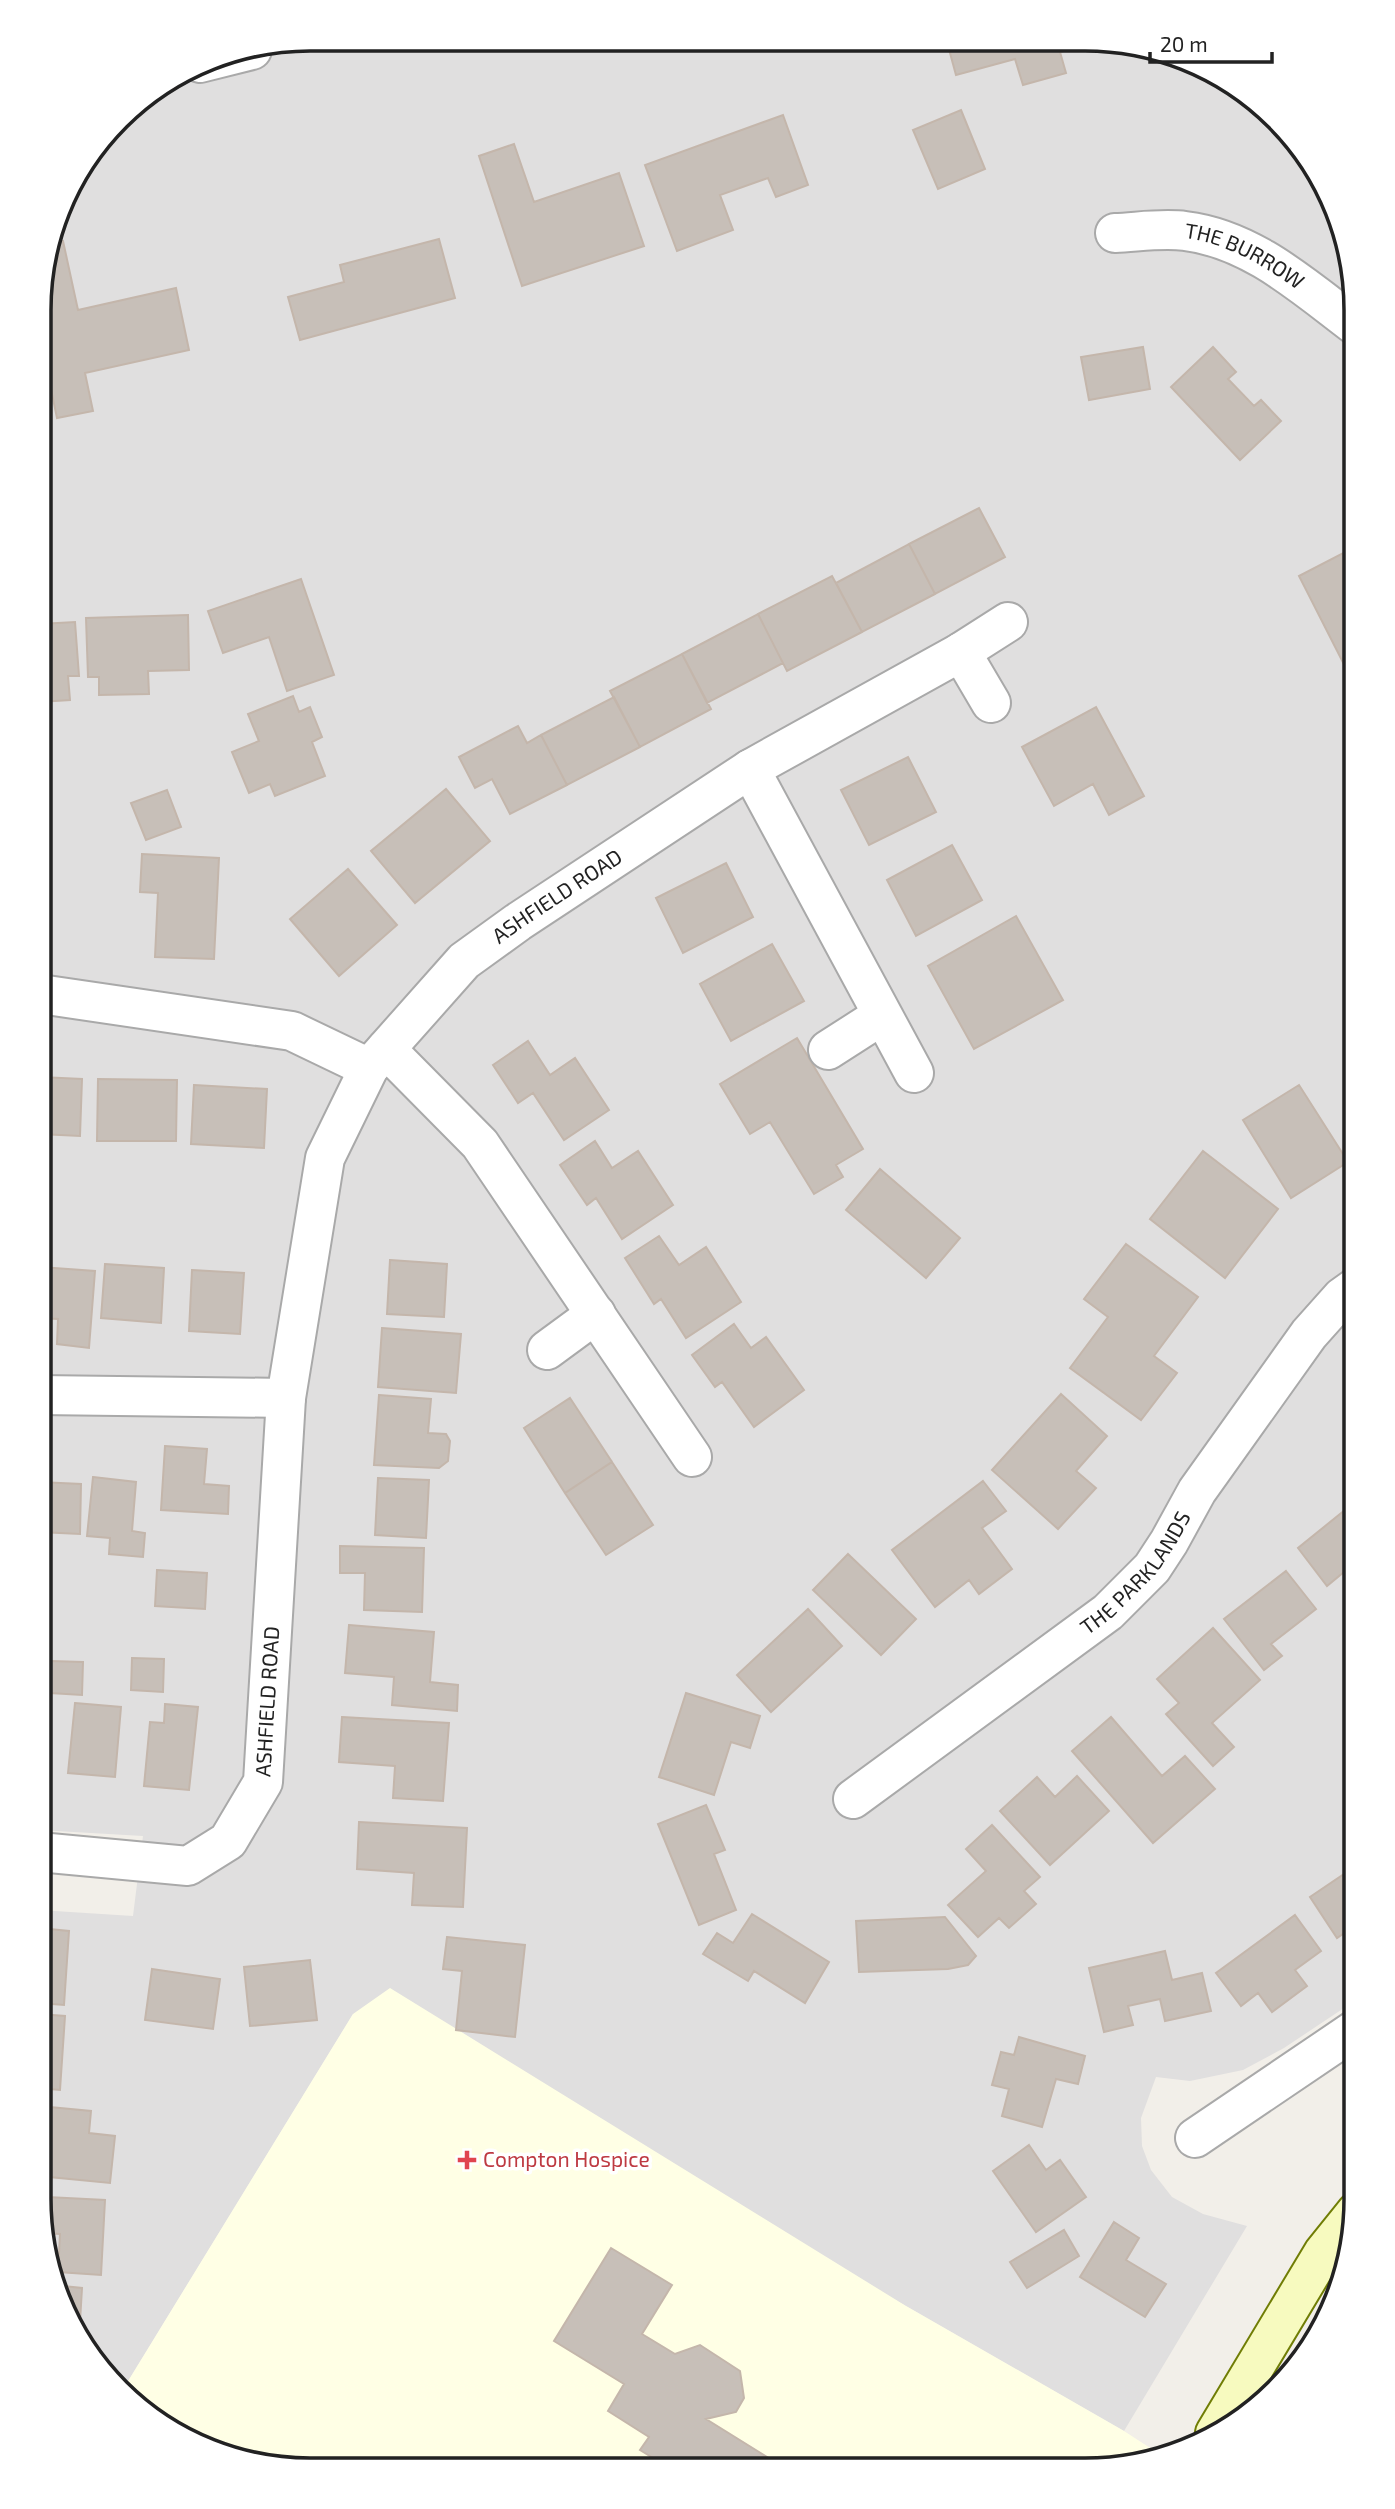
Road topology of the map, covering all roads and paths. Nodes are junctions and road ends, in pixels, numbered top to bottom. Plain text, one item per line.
1 (1115, 233) dead end
2 (1344, 317) edge
3 (1007, 622) dead end
4 (961, 652) junction
5 (991, 703) dead end
6 (750, 769) junction
7 (51, 996) edge
8 (881, 1016) junction
9 (828, 1050) dead end
10 (377, 1058) junction
11 (914, 1073) dead end
12 (1344, 1296) edge
13 (596, 1314) junction
14 (547, 1350) dead end
15 (51, 1395) edge
16 (286, 1398) junction
17 (692, 1457) dead end
18 (853, 1799) dead end
19 (51, 1853) edge
20 (1344, 2037) edge
21 (1195, 2138) dead end
22 (1342, 2229) edge
23 (1224, 2418) edge

1 - 2 street, THE BURROW
3 - 4 street, ASHFIELD ROAD
4 - 5 street
4 - 6 street, ASHFIELD ROAD
6 - 8 street
6 - 10 street, ASHFIELD ROAD
7 - 10 street
8 - 9 street
8 - 11 street
10 - 13 street
10 - 16 street, ASHFIELD ROAD
12 - 18 street, THE PARKLANDS
13 - 14 street
13 - 17 street
15 - 16 street
16 - 19 street, ASHFIELD ROAD
20 - 21 street
22 - 23 main road

